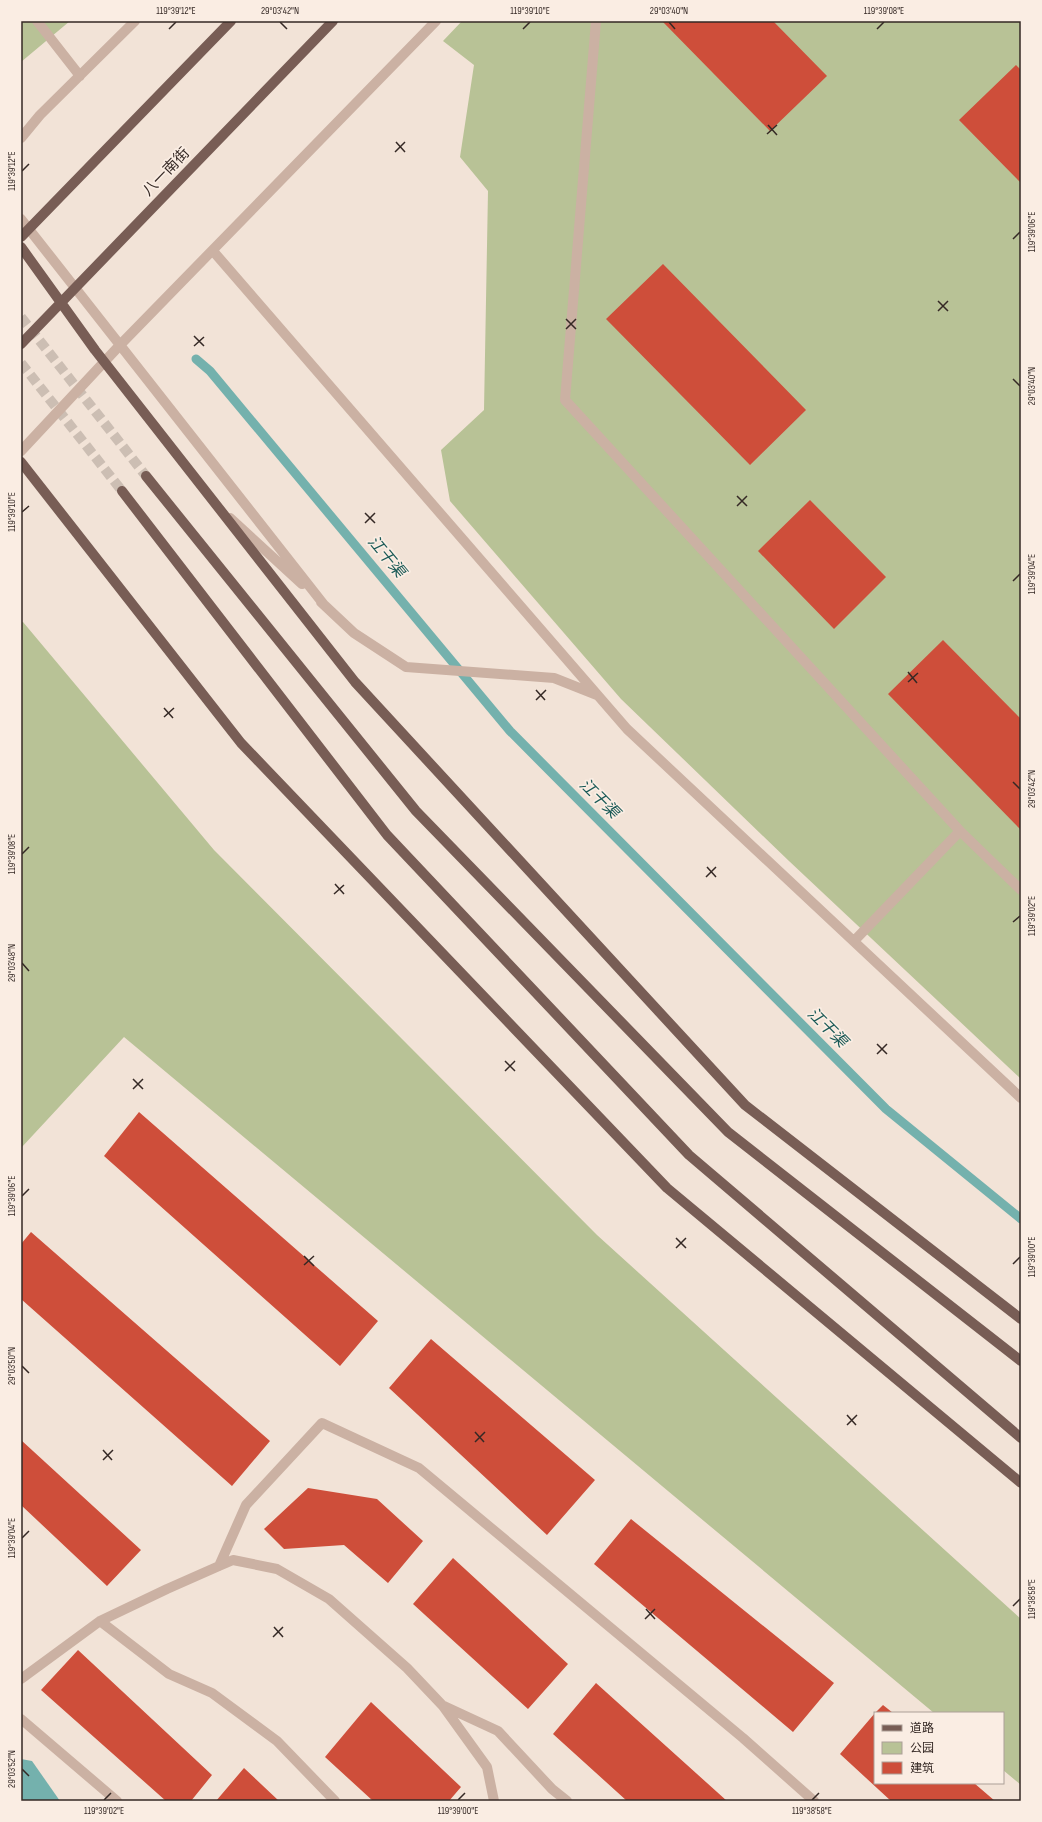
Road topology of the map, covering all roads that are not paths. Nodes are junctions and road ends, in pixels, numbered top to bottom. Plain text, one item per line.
1 (37, 21) edge
2 (135, 21) edge
3 (231, 21) edge
4 (333, 21) edge
5 (436, 21) edge
6 (596, 21) edge
7 (80, 76) junction
8 (21, 138) edge
9 (21, 219) edge
10 (29, 229) junction
11 (21, 237) edge
12 (21, 247) edge
13 (213, 251) junction
14 (75, 288) junction
15 (61, 302) junction
16 (21, 344) edge
17 (120, 345) junction
18 (105, 362) junction
19 (21, 451) edge
20 (21, 462) edge
21 (146, 476) tunnel mouth
22 (122, 491) tunnel mouth
23 (216, 504) junction
24 (325, 606) junction
25 (598, 696) junction
26 (960, 831) junction
27 (1021, 890) edge
28 (854, 941) junction
29 (1021, 1098) edge
30 (1021, 1319) edge
31 (1021, 1361) edge
32 (1021, 1438) edge
33 (1021, 1483) edge
34 (218, 1566) junction
35 (100, 1621) junction
36 (21, 1679) edge
37 (443, 1706) junction
38 (21, 1718) edge
39 (118, 1801) edge
40 (335, 1801) edge
41 (494, 1801) edge
42 (567, 1801) edge
43 (814, 1801) edge

1 - 7 street
2 - 7 street
3 - 10 main road
4 - 14 main road, 八一南街
5 - 13 street
6 - 26 street
7 - 8 street
9 - 10 street
10 - 11 main road
10 - 14 street
12 - 15 main road
13 - 17 street
13 - 25 street
14 - 15 main road, 八一南街
14 - 17 street
15 - 16 main road, 八一南街
15 - 18 main road
17 - 18 street
17 - 24 street
18 - 19 street
18 - 23 main road
20 - 33 main road
21 - 31 main road
22 - 32 main road
23 - 24 street
23 - 30 main road
24 - 25 street
25 - 28 street
26 - 27 street
26 - 28 street
28 - 29 street
34 - 35 street
34 - 37 street
34 - 43 street
35 - 36 street
35 - 40 street
37 - 41 street
37 - 42 street
38 - 39 street

